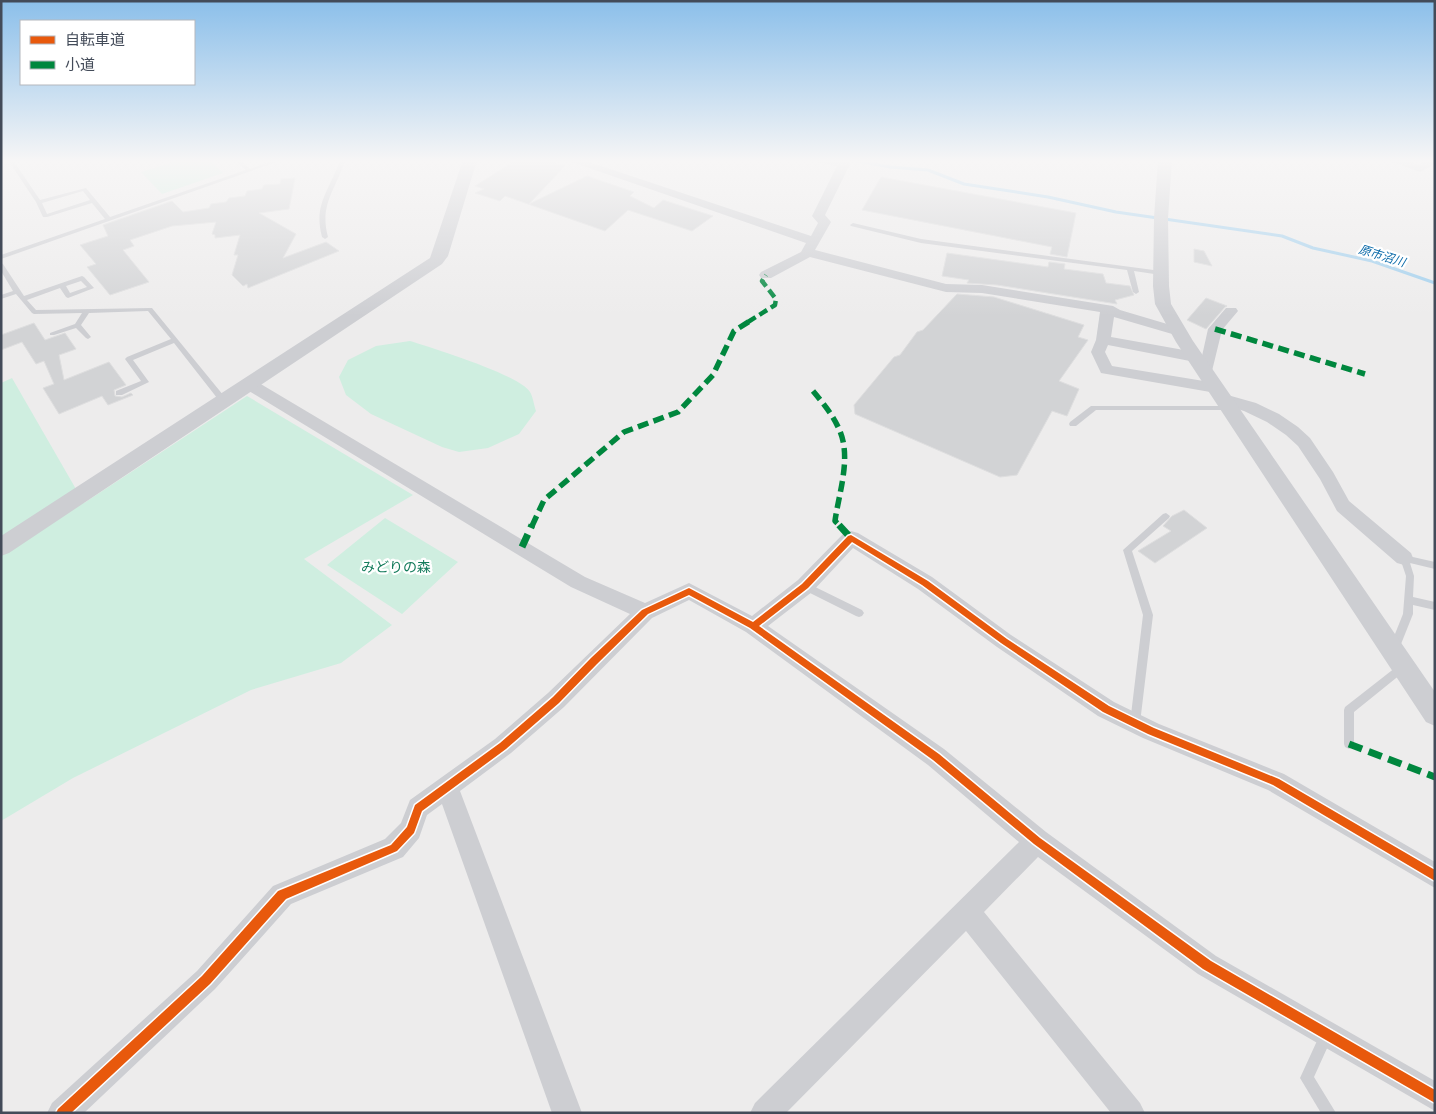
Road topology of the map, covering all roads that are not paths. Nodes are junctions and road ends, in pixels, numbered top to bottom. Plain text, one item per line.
1 (43, 212) edge
2 (58, 212) edge
3 (103, 212) edge
4 (129, 212) edge
5 (321, 212) edge
6 (454, 212) edge
7 (716, 212) edge
8 (820, 212) edge
9 (1162, 212) edge
10 (108, 219) junction
11 (853, 225) dead end
12 (325, 237) dead end
13 (811, 246) junction
14 (1, 256) edge
15 (1, 265) edge
16 (1130, 269) junction
17 (1161, 273) junction
18 (766, 275) dead end
19 (62, 285) dead end
20 (17, 292) junction
21 (1136, 292) dead end
22 (1, 297) edge
23 (24, 299) junction
24 (1108, 308) junction
25 (87, 311) junction
26 (1231, 311) dead end
27 (77, 325) junction
28 (1179, 332) junction
29 (52, 334) dead end
30 (88, 337) dead end
31 (175, 340) junction
32 (1103, 340) junction
33 (249, 384) junction
34 (1214, 385) junction
35 (119, 393) dead end
36 (224, 401) junction
37 (1073, 424) dead end
38 (1166, 516) dead end
39 (1, 547) edge
40 (1404, 558) junction
41 (1435, 566) edge
42 (805, 586) junction
43 (1408, 600) junction
44 (1435, 606) edge
45 (645, 612) junction
46 (859, 613) dead end
47 (752, 626) junction
48 (1398, 659) junction
49 (1435, 714) edge
50 (1135, 724) junction
51 (1349, 744) dead end
52 (447, 786) junction
53 (1037, 842) junction
54 (1435, 876) edge
55 (967, 912) junction
56 (1328, 1035) junction
57 (1435, 1097) edge
58 (62, 1113) edge
59 (567, 1113) edge
60 (765, 1113) edge
61 (1130, 1113) edge
62 (1329, 1113) edge

1 - 2 lane
3 - 10 lane
4 - 10 lane
5 - 12 lane
6 - 33 street
7 - 13 street
8 - 13 street
9 - 17 street
10 - 14 lane
11 - 16 lane
13 - 18 street
13 - 24 street
15 - 20 lane
16 - 17 lane
16 - 21 lane
17 - 28 street
19 - 23 lane
20 - 22 lane
20 - 23 lane
23 - 25 lane
24 - 28 street
24 - 32 street
25 - 27 lane
25 - 31 lane
26 - 34 street
27 - 29 lane
27 - 30 lane
28 - 34 street
31 - 35 lane
31 - 36 lane
32 - 34 street
32 - 34 street
33 - 36 street
33 - 45 street
34 - 37 lane
34 - 40 street
34 - 48 street
36 - 39 street
38 - 50 lane
40 - 41 lane
40 - 43 lane
42 - 46 lane
42 - 47 street
42 - 50 street
43 - 44 lane
43 - 48 lane
45 - 47 street
45 - 52 street
47 - 53 street
48 - 49 street
48 - 51 lane
50 - 54 street
52 - 58 street
52 - 59 street
53 - 55 street
53 - 56 street
55 - 60 street
55 - 61 street
56 - 57 street
56 - 62 lane

